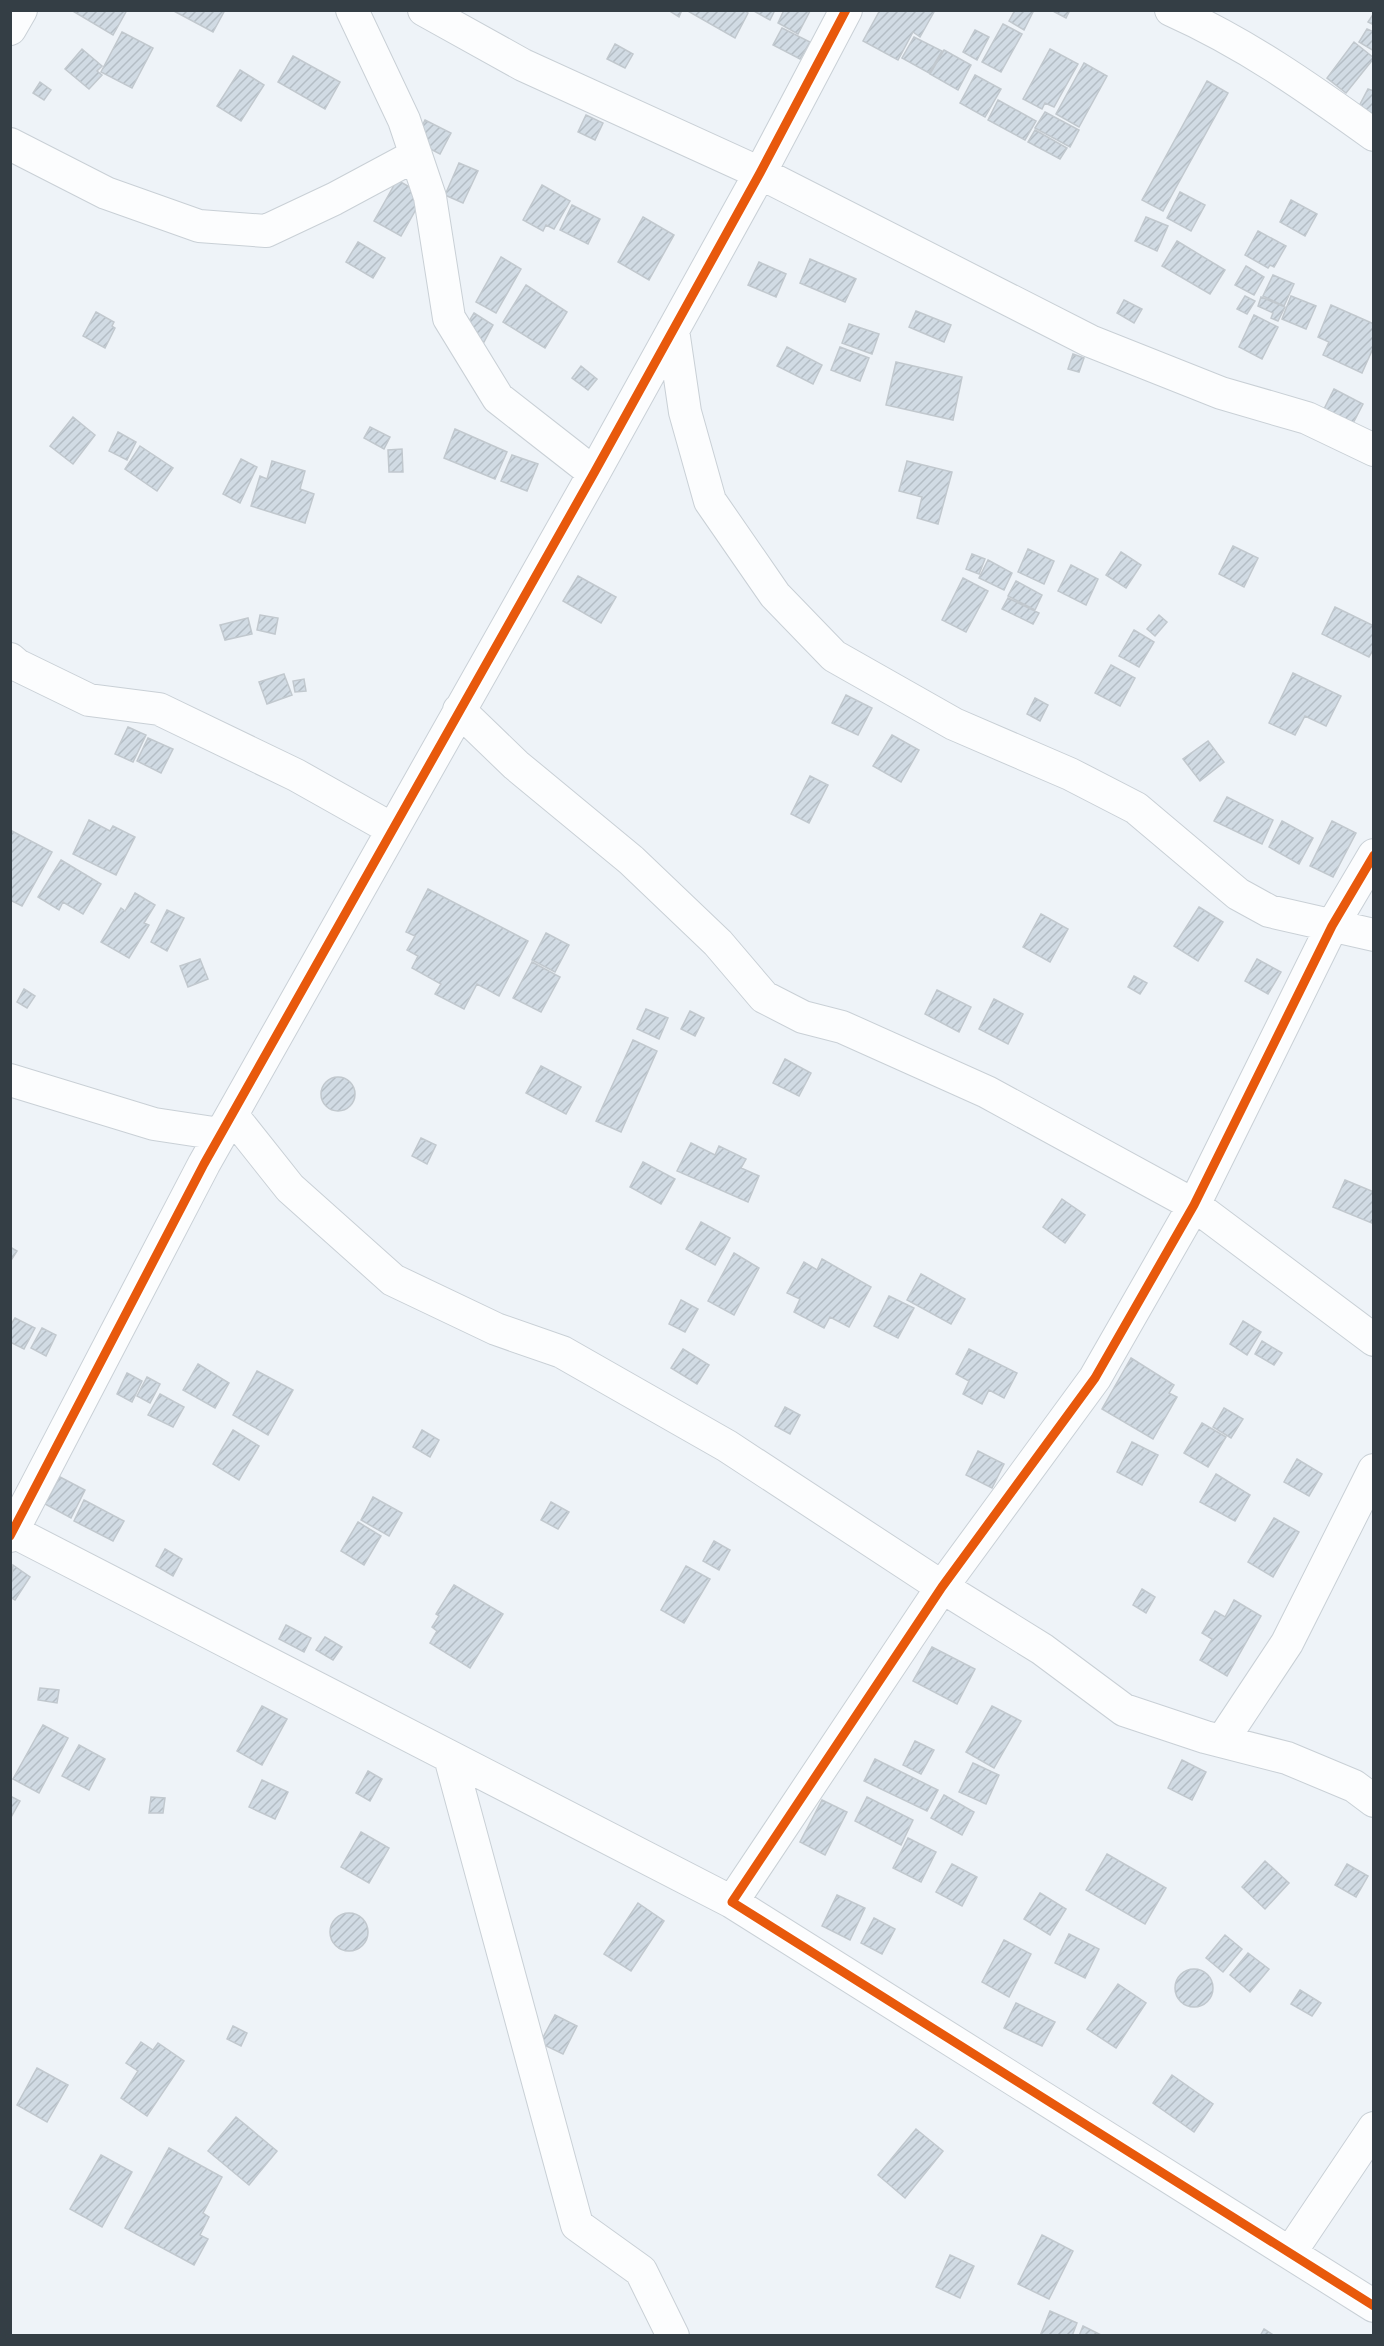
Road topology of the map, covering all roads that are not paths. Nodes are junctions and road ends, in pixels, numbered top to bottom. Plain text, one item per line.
1 (21, 10) edge
2 (352, 10) edge
3 (424, 10) edge
4 (846, 10) edge
5 (1171, 10) edge
6 (10, 29) edge
7 (1374, 135) edge
8 (10, 144) edge
9 (416, 155) junction
10 (760, 173) junction
11 (673, 330) junction
12 (1374, 450) edge
13 (594, 473) junction
14 (10, 659) edge
15 (459, 710) junction
16 (392, 829) junction
17 (1374, 855) edge
18 (1332, 926) junction
19 (1374, 935) edge
20 (10, 1080) edge
21 (226, 1125) junction
22 (1194, 1205) junction
23 (1374, 1340) edge
24 (1374, 1470) edge
25 (11, 1533) edge
26 (942, 1587) junction
27 (1222, 1741) junction
28 (450, 1757) junction
29 (1374, 1801) edge
30 (732, 1902) junction
31 (1374, 2128) edge
32 (1290, 2253) junction
33 (1374, 2306) edge
34 (673, 2336) edge

1 - 6 street
2 - 9 street
3 - 10 street
4 - 10 street
5 - 7 street
8 - 9 street
9 - 13 street
10 - 11 street
10 - 12 street
11 - 13 street
11 - 18 street
13 - 15 street
14 - 16 street
15 - 16 street
15 - 22 street
16 - 21 street
17 - 18 street
18 - 19 street
18 - 22 street
20 - 21 street
21 - 25 street
21 - 26 street
22 - 23 street
22 - 26 street
24 - 27 street
25 - 28 street
26 - 27 street
26 - 30 street
27 - 29 street
28 - 30 street
28 - 34 street
30 - 32 street
31 - 32 street
32 - 33 street

